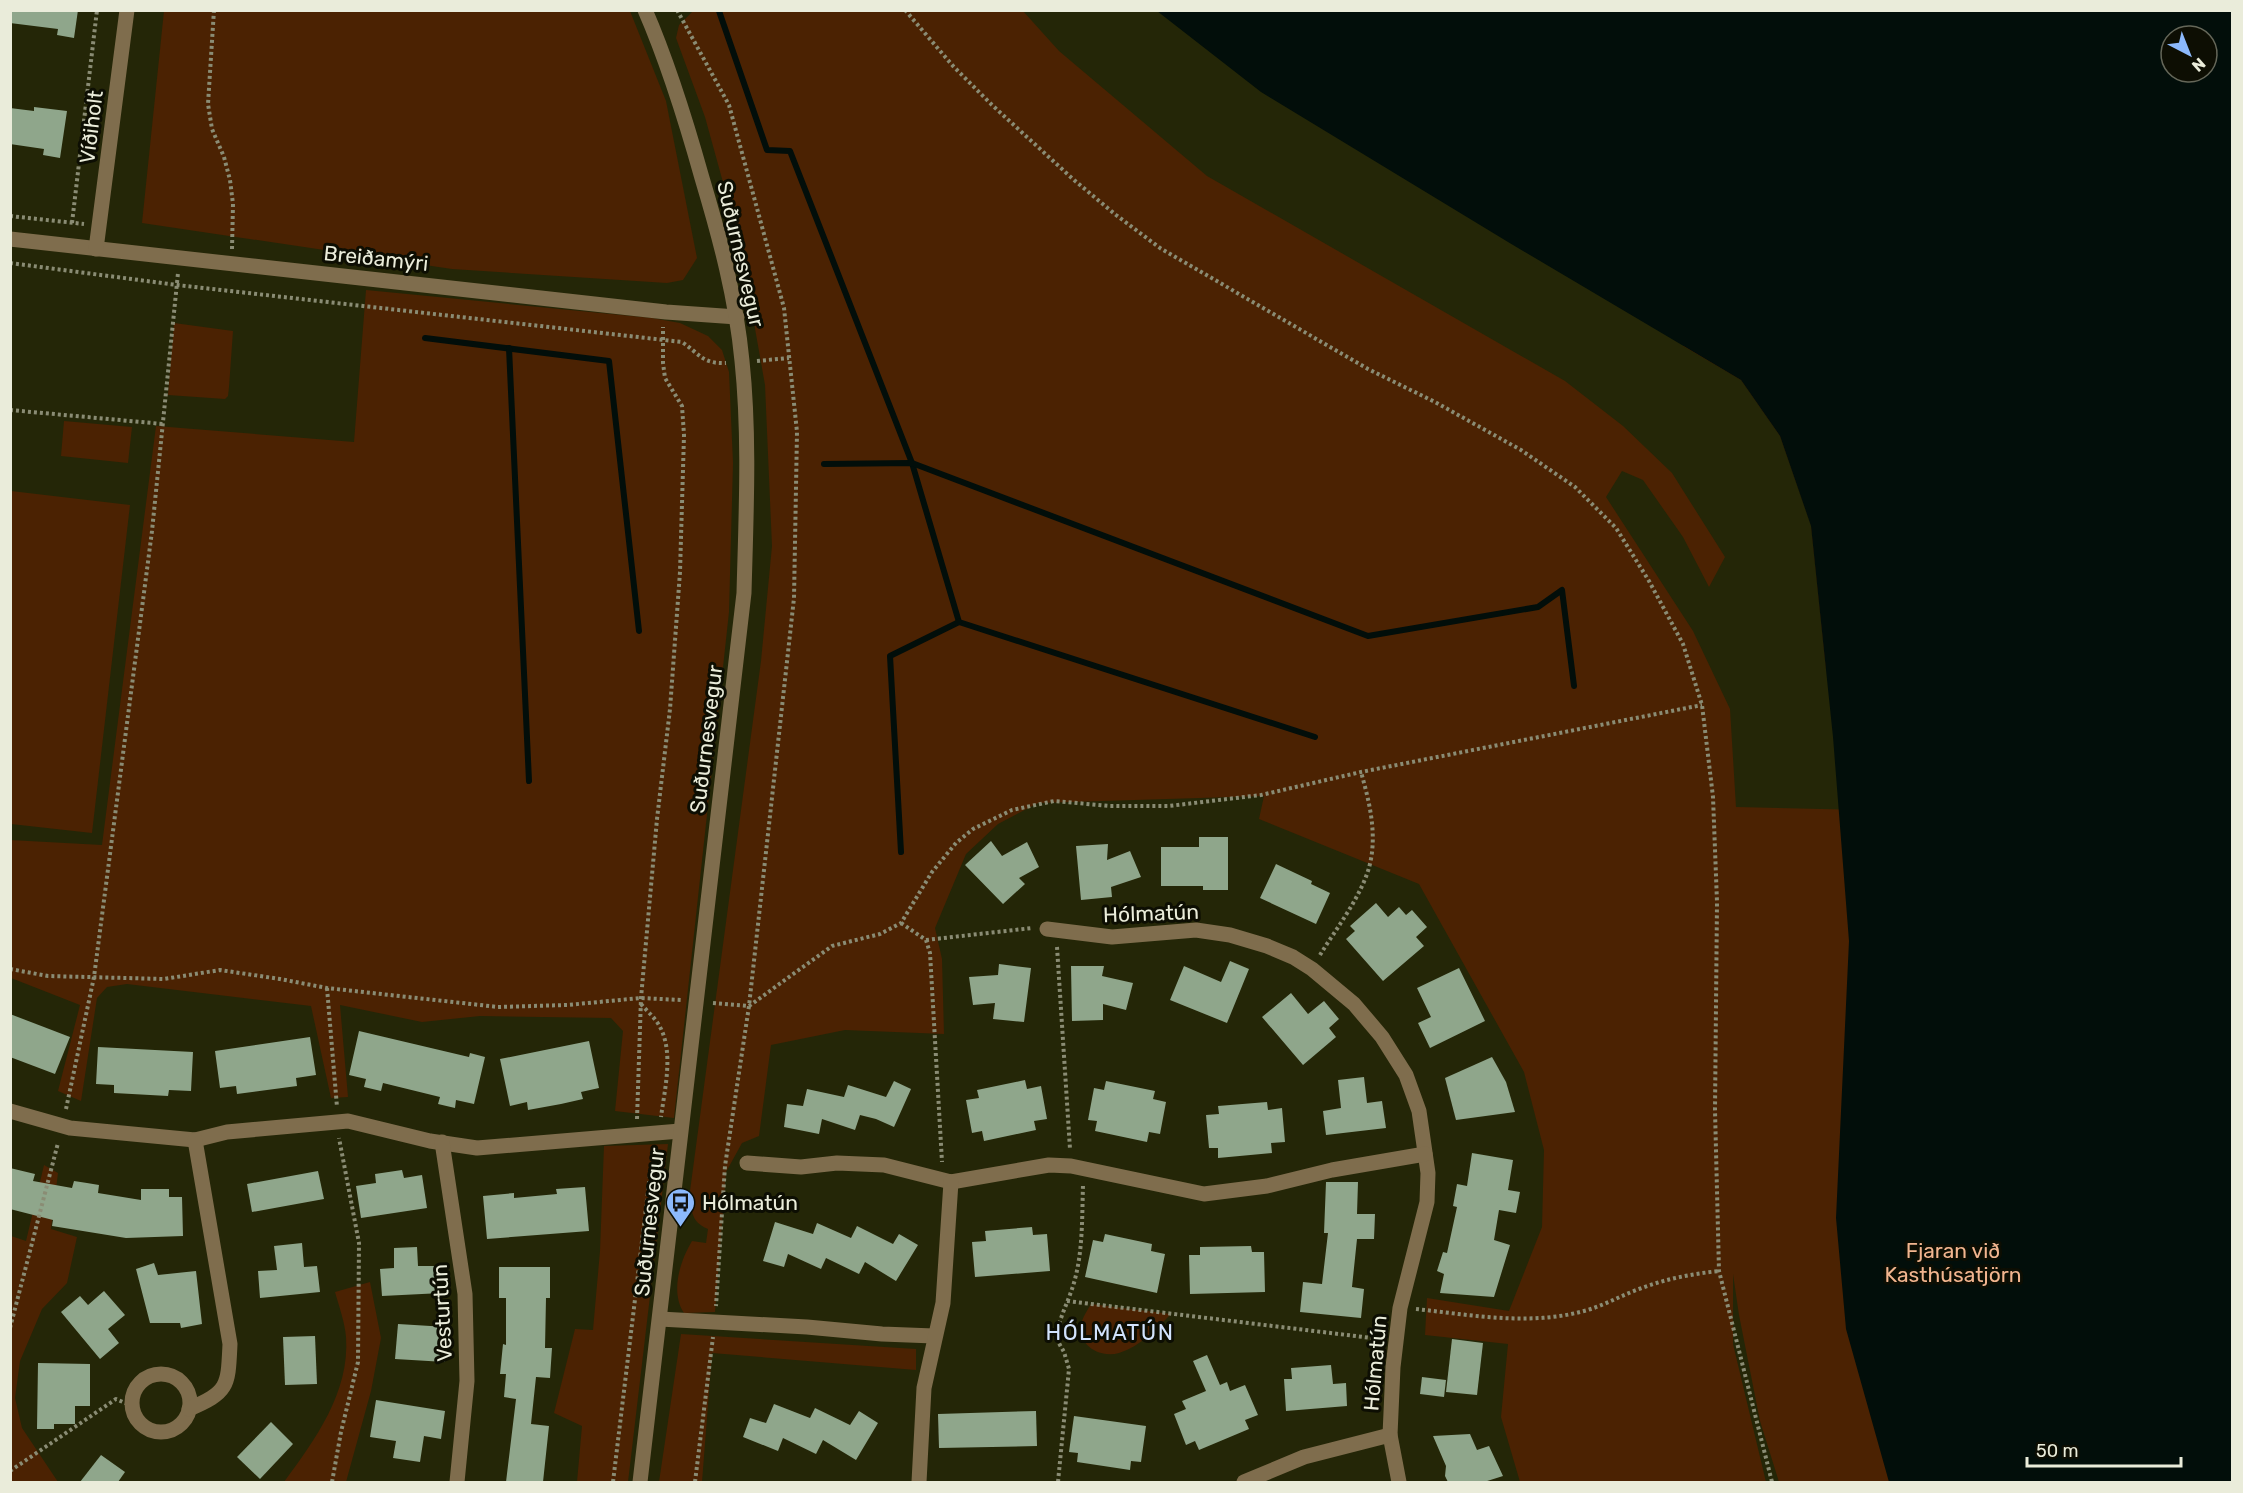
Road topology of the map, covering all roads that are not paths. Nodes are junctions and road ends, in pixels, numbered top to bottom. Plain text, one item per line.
1 (127, 10) edge
2 (645, 10) edge
3 (10, 239) edge
4 (96, 249) junction
5 (737, 317) junction
6 (1051, 930) road end
7 (10, 1111) edge
8 (680, 1131) junction
9 (195, 1140) junction
10 (442, 1143) junction
11 (1425, 1154) junction
12 (747, 1163) dead end
13 (947, 1180) junction
14 (660, 1318) junction
15 (934, 1336) junction
16 (189, 1409) junction
17 (1390, 1435) junction
18 (457, 1482) edge
19 (640, 1482) edge
20 (919, 1482) edge
21 (1244, 1482) edge
22 (1399, 1482) edge

1 - 4 street, Víðiholt
2 - 5 street, Suðurnesvegur
3 - 4 street, Breiðamýri
4 - 5 street, Breiðamýri
5 - 8 street, Suðurnesvegur
6 - 11 street, Hólmatún
7 - 9 street
8 - 10 street
8 - 14 street, Suðurnesvegur
9 - 10 street
9 - 16 street
10 - 18 street, Vesturtún
11 - 13 street
11 - 17 street, Hólmatún
12 - 13 street
13 - 15 street
14 - 15 street
14 - 19 street, Suðurnesvegur
15 - 20 street
16 - 16 street
17 - 21 street, Hólmatún
17 - 22 street, Hólmatún

